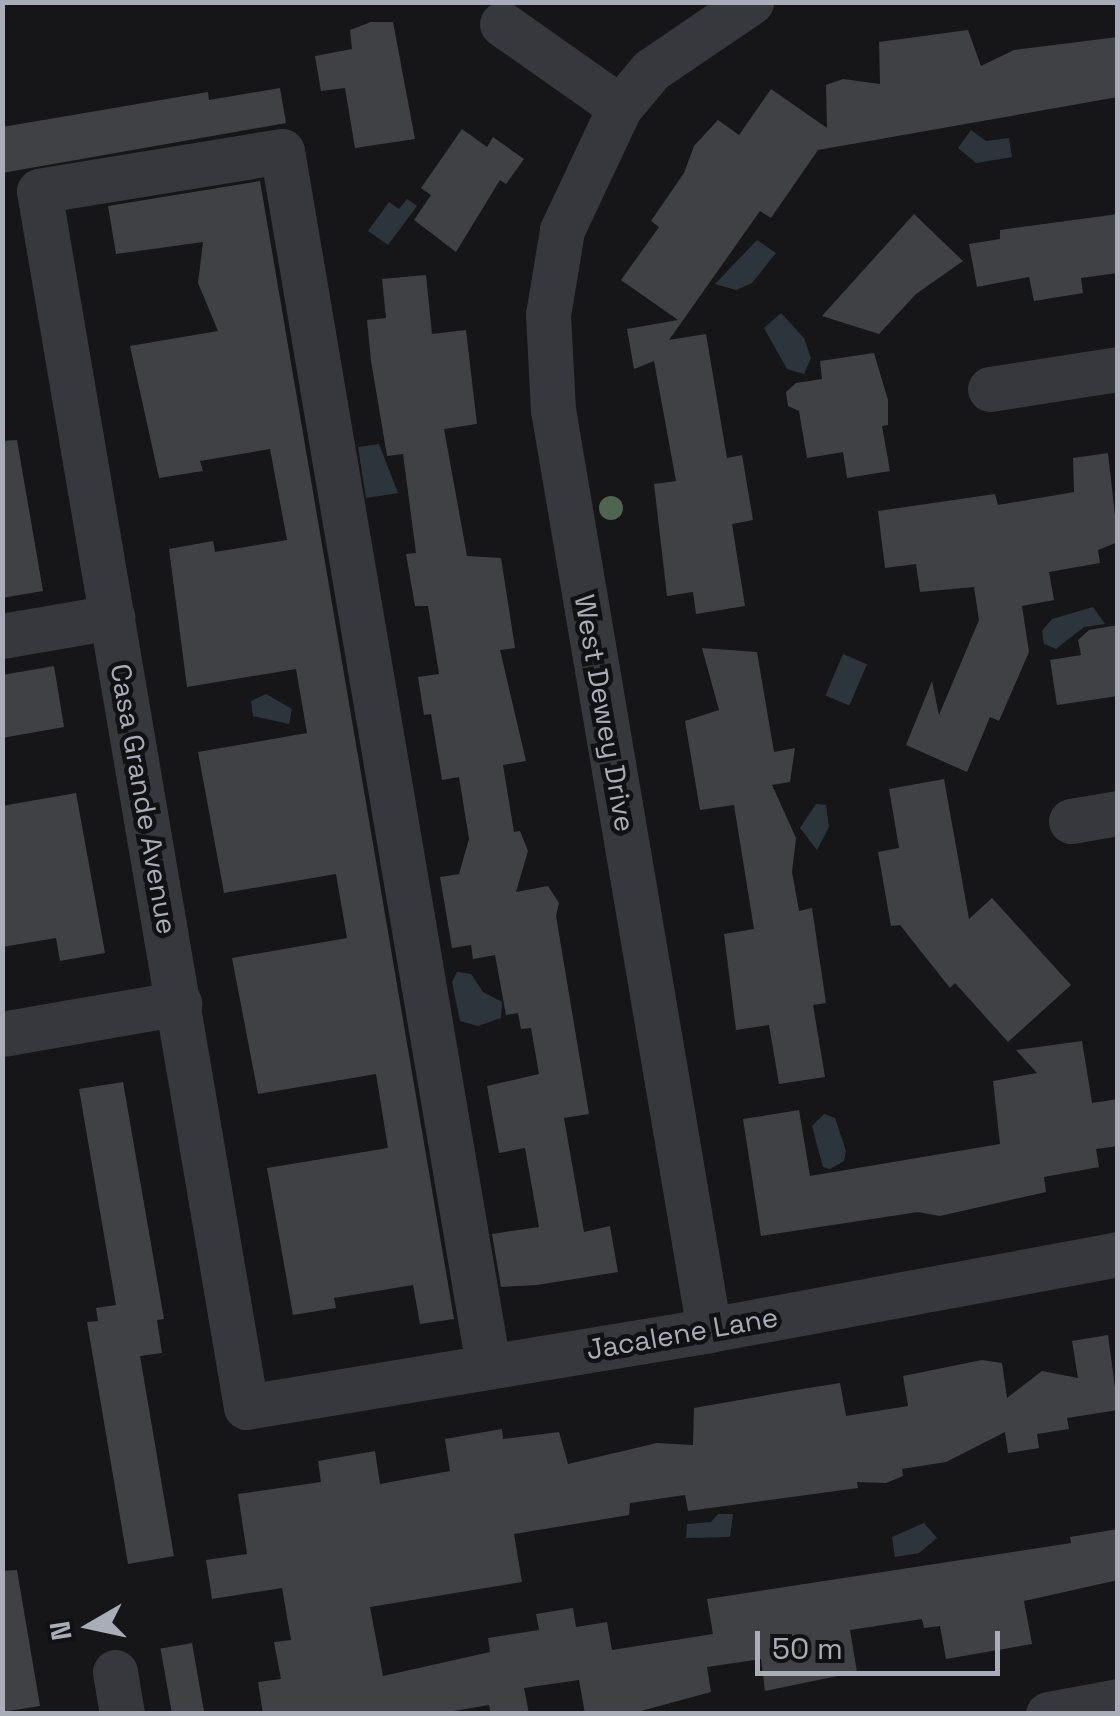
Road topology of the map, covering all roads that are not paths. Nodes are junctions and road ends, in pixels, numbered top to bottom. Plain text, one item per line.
1 (751, 2) edge
2 (502, 24) dead end
3 (620, 108) junction
4 (1118, 369) edge
5 (990, 390) dead end
6 (112, 617) junction
7 (2, 636) edge
8 (1118, 813) edge
9 (1070, 821) dead end
10 (179, 1003) junction
11 (2, 1034) edge
12 (1118, 1254) edge
13 (709, 1330) junction
14 (488, 1365) junction
15 (246, 1407) joint
16 (1118, 1701) edge
17 (1048, 1714) edge

1 - 3 street, West Dewey Drive
2 - 3 street
3 - 13 street, West Dewey Drive
4 - 5 street
6 - 7 street
6 - 10 street, Casa Grande Avenue
6 - 14 street, Casa Grande Avenue
8 - 9 street
10 - 11 street
10 - 15 street, Casa Grande Avenue
12 - 13 street, Jacalene Lane
13 - 14 street, Jacalene Lane
14 - 15 street, Jacalene Lane
16 - 17 street

